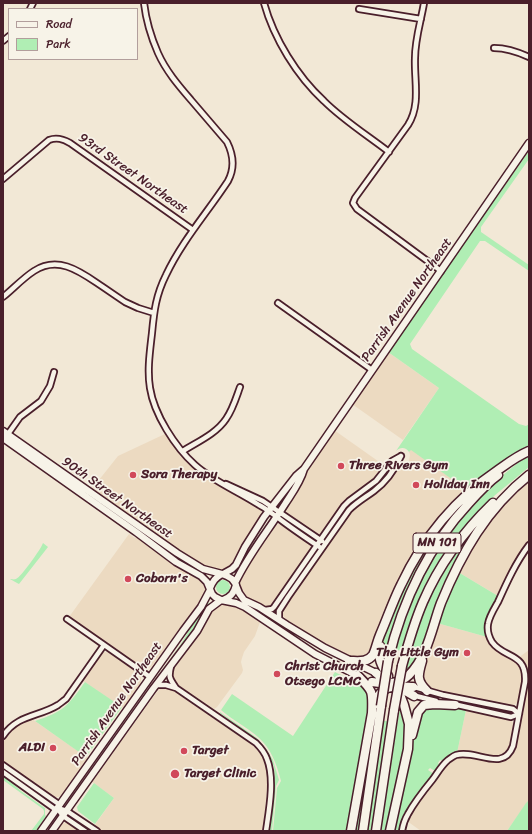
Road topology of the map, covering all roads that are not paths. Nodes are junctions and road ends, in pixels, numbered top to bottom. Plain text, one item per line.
1 (144, 3) edge
2 (264, 3) edge
3 (424, 3) edge
4 (359, 9) dead end
5 (421, 19) junction
6 (494, 48) dead end
7 (529, 57) edge
8 (529, 144) edge
9 (389, 152) junction
10 (3, 179) edge
11 (193, 230) junction
12 (441, 270) junction
13 (3, 297) edge
14 (278, 303) dead end
15 (154, 313) junction
16 (372, 370) junction
17 (54, 372) dead end
18 (240, 387) dead end
19 (4, 437) edge
20 (183, 451) junction
21 (529, 452) edge
22 (304, 469) junction
23 (529, 473) edge
24 (271, 509) junction
25 (278, 515) junction
26 (320, 540) junction
27 (325, 543) junction
28 (316, 545) junction
29 (529, 545) edge
30 (321, 548) junction
31 (223, 574) junction
32 (235, 584) junction
33 (210, 589) junction
34 (222, 600) junction
35 (265, 610) junction
36 (67, 619) dead end
37 (279, 620) junction
38 (382, 632) junction
39 (104, 645) junction
40 (425, 650) junction
41 (349, 661) junction
42 (171, 666) junction
43 (376, 673) joint
44 (358, 676) junction
45 (150, 677) junction
46 (372, 682) joint
47 (393, 685) junction
48 (155, 687) junction
49 (414, 687) joint
50 (176, 688) junction
51 (427, 691) junction
52 (414, 696) joint
53 (454, 705) junction
54 (372, 713) junction
55 (519, 714) junction
56 (3, 734) edge
57 (408, 749) junction
58 (3, 765) edge
59 (3, 772) edge
60 (58, 807) junction
61 (65, 813) junction
62 (41, 831) edge
63 (52, 831) edge
64 (85, 831) edge
65 (97, 831) edge
66 (266, 831) edge
67 (351, 831) edge
68 (364, 831) edge
69 (376, 831) edge
70 (390, 831) edge
71 (402, 831) edge

1 - 11 street
2 - 9 street
3 - 5 street
4 - 5 street
5 - 9 street
6 - 7 street
8 - 12 main road, Parrish Avenue Northeast
9 - 12 street
10 - 11 street, 93rd Street Northeast
11 - 15 street
12 - 16 main road, Parrish Avenue Northeast
13 - 15 street
14 - 16 street
15 - 20 street
16 - 22 main road, Parrish Avenue Northeast
17 - 19 street
18 - 20 street
19 - 31 main road, 90th Street Northeast
19 - 33 main road, 90th Street Northeast
20 - 24 street
21 - 38 highway
21 - 68 highway, MN 101, bridge
22 - 24 main road, Parrish Avenue Northeast
22 - 25 main road, Parrish Avenue Northeast
23 - 40 highway
23 - 69 highway, MN 101, bridge
24 - 25 street
24 - 31 main road, Parrish Avenue Northeast
25 - 26 street
25 - 28 street
25 - 32 main road, Parrish Avenue Northeast
26 - 27 street
26 - 27 street
26 - 28 street
27 - 30 street
28 - 30 street
28 - 35 street
29 - 55 street
30 - 37 street
31 - 32 main road
31 - 33 main road
32 - 34 main road
32 - 35 main road
33 - 34 main road
33 - 45 main road, Parrish Avenue Northeast
34 - 42 main road, Parrish Avenue Northeast
34 - 44 main road
35 - 37 main road
36 - 39 street
37 - 41 main road
38 - 41 highway
38 - 47 highway
39 - 45 street
39 - 56 street
40 - 47 highway
40 - 51 highway
41 - 43 main road
42 - 48 main road, Parrish Avenue Northeast
42 - 50 street
43 - 47 highway
44 - 46 main road
44 - 54 highway
45 - 48 main road
45 - 60 main road, Parrish Avenue Northeast
46 - 47 highway
47 - 49 highway
47 - 52 highway
47 - 54 highway
47 - 57 highway
48 - 50 street
48 - 61 main road, Parrish Avenue Northeast
49 - 51 street
50 - 66 street
51 - 55 street
52 - 53 street
53 - 55 street
53 - 57 highway
54 - 67 highway
55 - 71 street
57 - 70 highway
58 - 60 street
59 - 60 street
60 - 61 street
60 - 62 main road, Parrish Avenue Northeast
61 - 63 main road, Parrish Avenue Northeast
61 - 64 street
61 - 65 street

